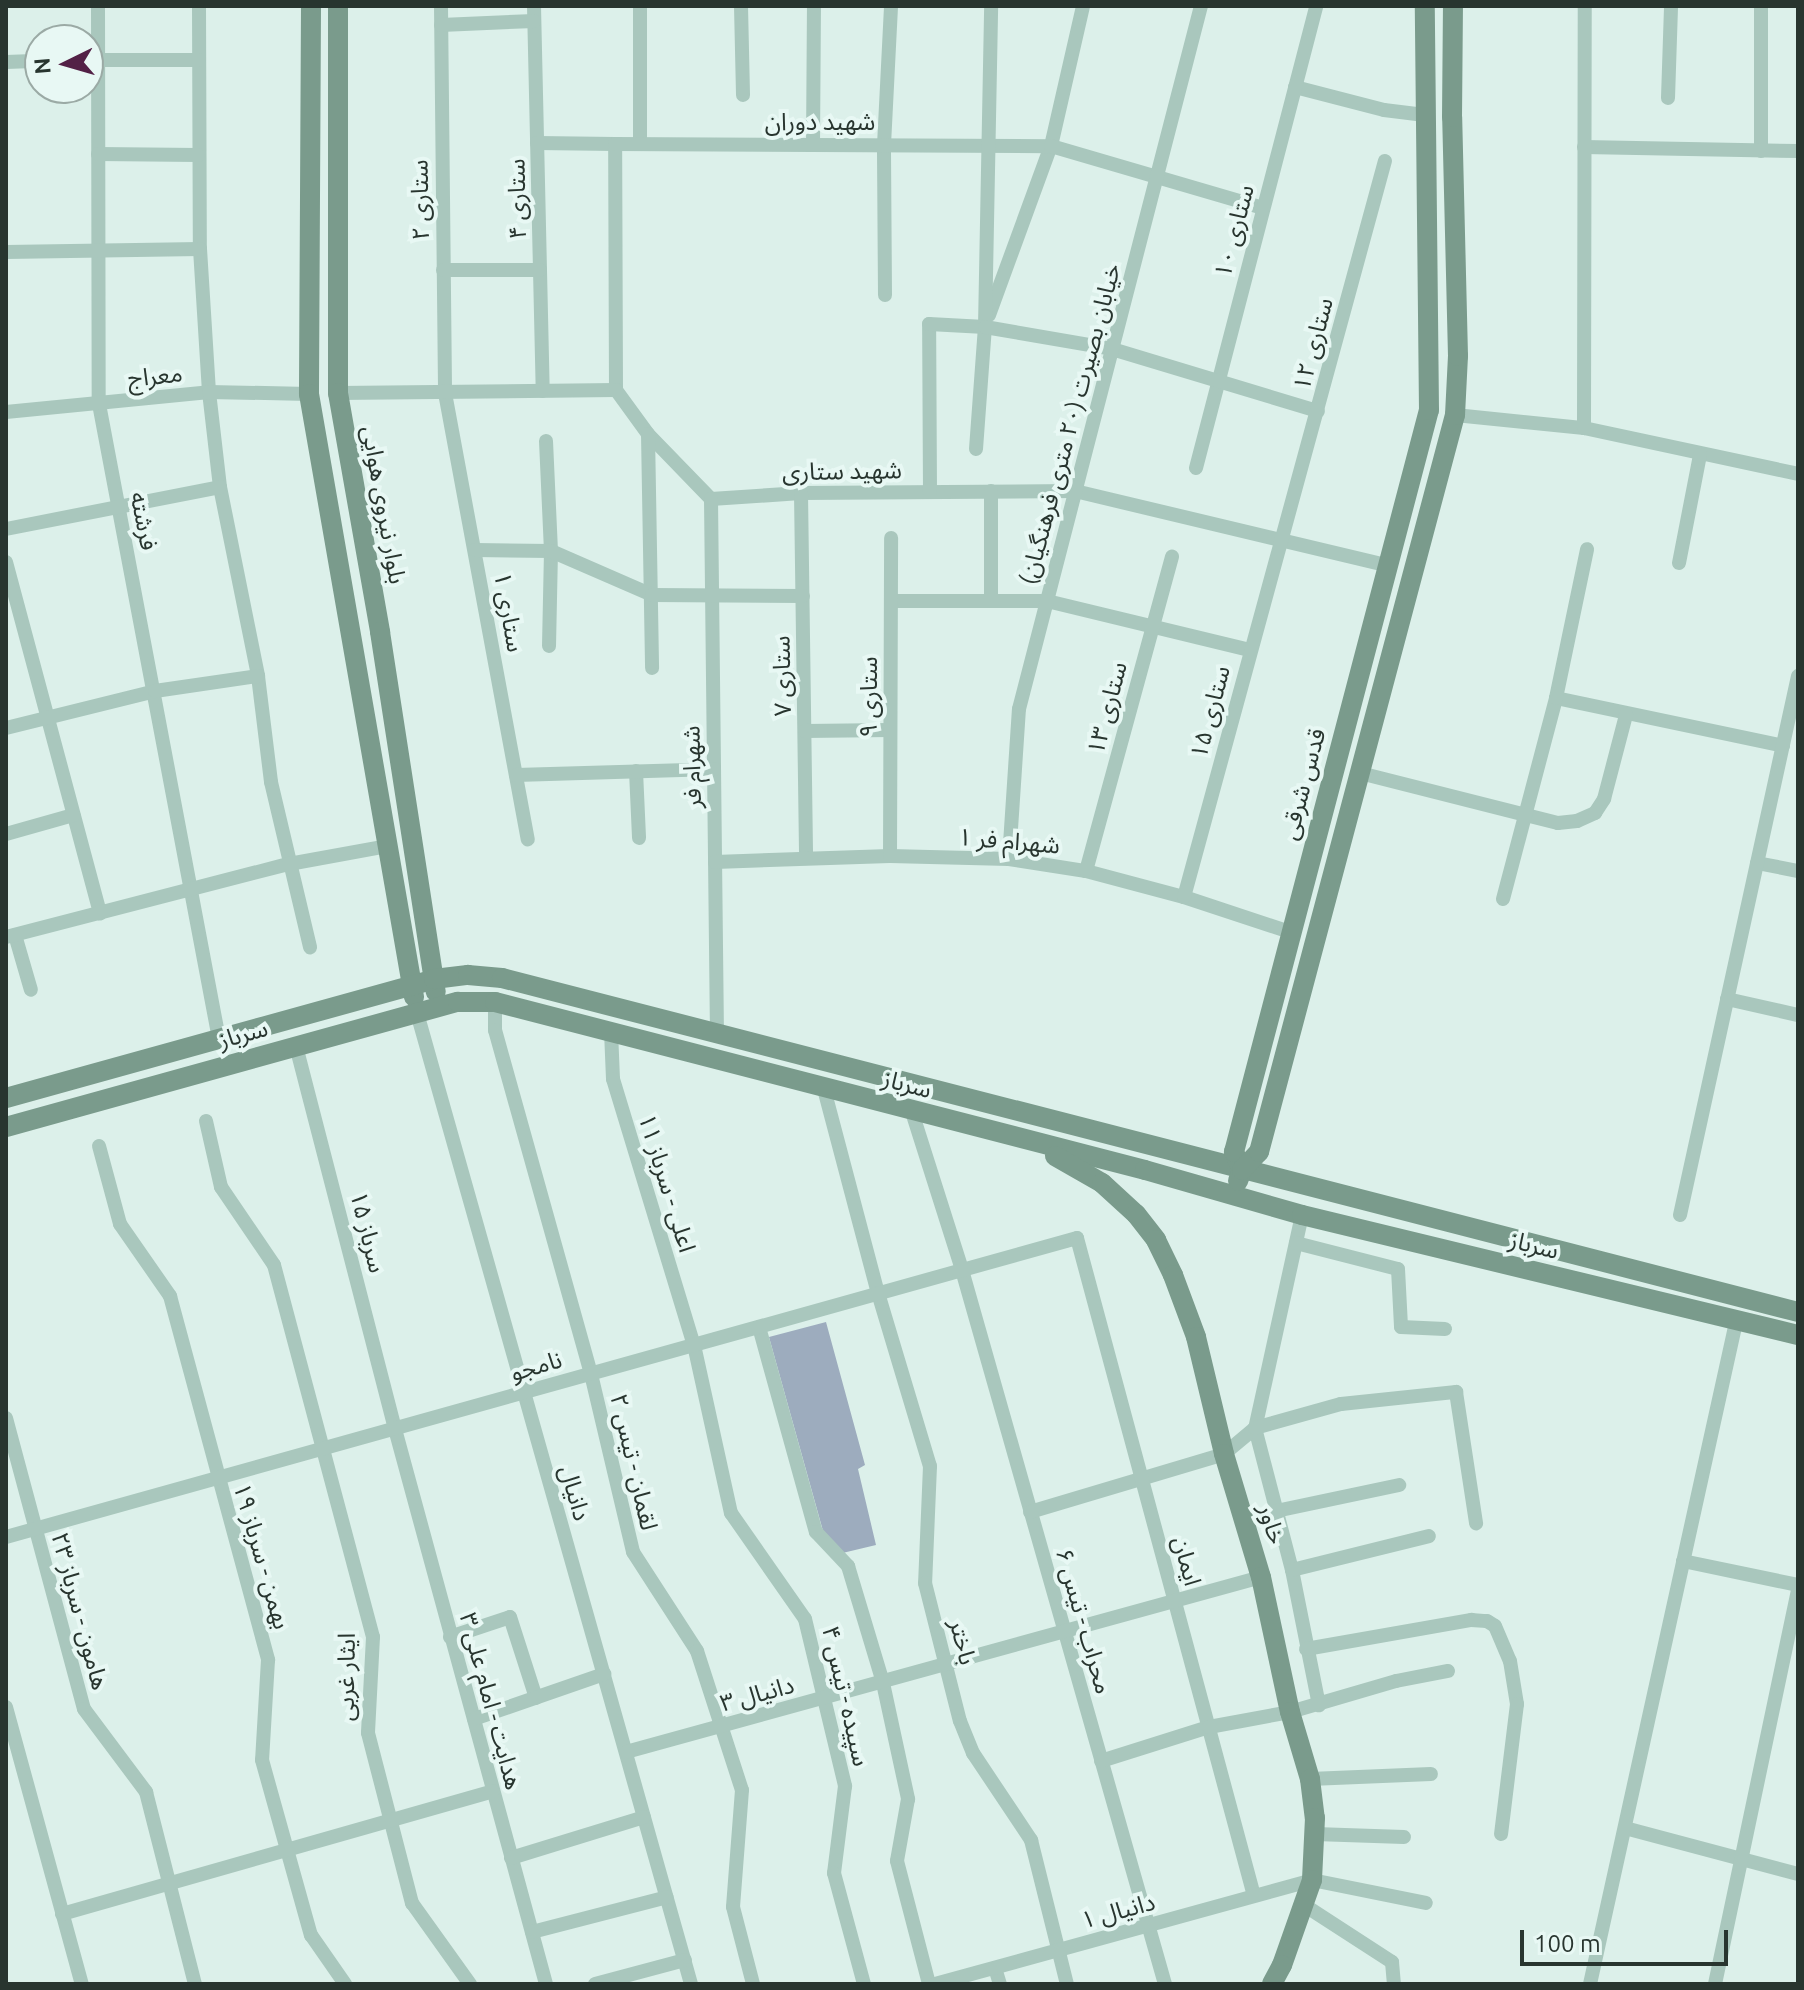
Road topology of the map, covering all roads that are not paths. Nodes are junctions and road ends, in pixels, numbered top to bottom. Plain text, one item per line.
1 (199, 6) edge
2 (311, 6) edge
3 (338, 6) edge
4 (441, 6) edge
5 (640, 6) edge
6 (741, 6) edge
7 (814, 6) edge
8 (891, 6) edge
9 (991, 6) edge
10 (1083, 6) edge
11 (1201, 6) edge
12 (1316, 6) edge
13 (1425, 6) edge
14 (1453, 6) edge
15 (1585, 6) edge
16 (1671, 6) edge
17 (1761, 6) edge
18 (534, 14) edge
19 (441, 25) junction
20 (104, 60) edge
21 (199, 60) junction
22 (1295, 87) junction
23 (743, 95) dead end
24 (1668, 98) dead end
25 (95, 104) edge
26 (1425, 115) junction
27 (537, 143) junction
28 (615, 144) junction
29 (640, 144) junction
30 (813, 145) junction
31 (884, 145) junction
32 (990, 145) junction
33 (1051, 146) junction
34 (1584, 147) junction
35 (1761, 151) junction
36 (1798, 151) edge
37 (98, 154) junction
38 (198, 155) junction
39 (1385, 161) dead end
40 (1157, 177) junction
41 (1263, 208) junction
42 (97, 249) junction
43 (200, 249) junction
44 (6, 252) edge
45 (443, 270) junction
46 (540, 270) junction
47 (885, 295) dead end
48 (985, 327) junction
49 (1112, 349) junction
50 (1217, 381) junction
51 (616, 390) junction
52 (543, 391) junction
53 (209, 392) junction
54 (338, 393) junction
55 (445, 393) junction
56 (309, 394) junction
57 (99, 404) junction
58 (1429, 410) junction
59 (1318, 411) junction
60 (6, 412) edge
61 (1455, 415) junction
62 (1584, 428) junction
63 (648, 434) junction
64 (546, 441) dead end
65 (976, 449) dead end
66 (1700, 455) junction
67 (1196, 468) dead end
68 (1798, 474) edge
69 (220, 487) junction
70 (991, 491) junction
71 (1075, 491) junction
72 (930, 492) junction
73 (801, 493) junction
74 (711, 499) junction
75 (119, 507) junction
76 (6, 529) edge
77 (891, 538) dead end
78 (1283, 539) junction
79 (1587, 549) dead end
80 (475, 550) junction
81 (551, 551) junction
82 (1172, 557) dead end
83 (6, 562) edge
84 (1679, 563) dead end
85 (1389, 566) junction
86 (652, 595) junction
87 (712, 596) junction
88 (803, 596) junction
89 (991, 600) junction
90 (891, 601) junction
91 (1047, 601) junction
92 (1152, 627) junction
93 (1372, 629) junction
94 (380, 632) junction
95 (354, 637) junction
96 (1396, 637) junction
97 (549, 646) dead end
98 (1249, 650) junction
99 (652, 668) dead end
100 (258, 676) junction
101 (1798, 676) edge
102 (155, 691) junction
103 (1556, 698) junction
104 (1626, 715) junction
105 (47, 717) junction
106 (6, 728) edge
107 (890, 730) junction
108 (805, 731) junction
109 (1783, 746) junction
110 (714, 769) junction
111 (636, 771) junction
112 (1360, 773) junction
113 (516, 775) junction
114 (73, 815) junction
115 (1525, 815) junction
116 (6, 834) edge
117 (639, 838) dead end
118 (528, 839) dead end
119 (388, 846) junction
120 (890, 856) junction
121 (806, 858) junction
122 (1009, 859) junction
123 (715, 862) junction
124 (1757, 863) junction
125 (289, 864) junction
126 (1086, 871) junction
127 (1798, 871) edge
128 (192, 889) junction
129 (1184, 897) junction
130 (1503, 899) dead end
131 (100, 914) junction
132 (1290, 932) junction
133 (10, 936) edge
134 (310, 947) dead end
135 (434, 979) junction
136 (412, 985) junction
137 (31, 990) dead end
138 (1727, 999) junction
139 (495, 1002) junction
140 (439, 1008) junction
141 (417, 1013) junction
142 (1798, 1015) edge
143 (611, 1031) junction
144 (717, 1034) junction
145 (219, 1039) junction
146 (296, 1046) junction
147 (710, 1058) junction
148 (824, 1089) junction
149 (6, 1098) edge
150 (912, 1112) junction
151 (206, 1121) dead end
152 (6, 1127) edge
153 (1028, 1142) junction
154 (99, 1146) dead end
155 (1145, 1170) junction
156 (1242, 1170) junction
157 (1233, 1195) junction
158 (1127, 1206) junction
159 (1302, 1215) junction
160 (1680, 1215) dead end
161 (1077, 1238) joint
162 (1296, 1243) junction
163 (962, 1270) junction
164 (1674, 1282) junction
165 (878, 1293) junction
166 (1666, 1304) junction
167 (1798, 1312) edge
168 (1736, 1322) junction
169 (759, 1327) junction
170 (1445, 1329) dead end
171 (1798, 1335) edge
172 (694, 1345) junction
173 (591, 1374) junction
174 (524, 1392) junction
175 (6, 1418) edge
176 (1255, 1428) junction
177 (395, 1429) junction
178 (322, 1449) junction
179 (1224, 1454) junction
180 (1141, 1477) junction
181 (217, 1478) junction
182 (1399, 1485) dead end
183 (1276, 1511) junction
184 (1030, 1512) junction
185 (1476, 1523) dead end
186 (35, 1529) junction
187 (1429, 1536) dead end
188 (6, 1537) edge
189 (1683, 1561) junction
190 (1292, 1570) junction
191 (1261, 1577) junction
192 (1798, 1587) edge
193 (1175, 1601) junction
194 (1065, 1634) junction
195 (450, 1637) junction
196 (1306, 1649) junction
197 (947, 1666) junction
198 (1448, 1671) dead end
199 (604, 1674) junction
200 (883, 1683) junction
201 (536, 1698) junction
202 (825, 1699) junction
203 (1319, 1705) junction
204 (6, 1707) edge
205 (1290, 1712) junction
206 (474, 1719) junction
207 (721, 1726) junction
208 (1209, 1727) junction
209 (626, 1752) junction
210 (1101, 1761) junction
211 (1431, 1774) dead end
212 (1310, 1779) junction
213 (493, 1791) junction
214 (644, 1817) junction
215 (391, 1821) junction
216 (1625, 1828) junction
217 (1315, 1834) junction
218 (1501, 1834) dead end
219 (1404, 1837) dead end
220 (287, 1850) junction
221 (511, 1858) junction
222 (1740, 1860) junction
223 (1798, 1874) edge
224 (1312, 1880) junction
225 (169, 1884) junction
226 (1254, 1896) junction
227 (667, 1897) junction
228 (1426, 1903) dead end
229 (1304, 1905) junction
230 (62, 1914) junction
231 (1148, 1926) junction
232 (532, 1932) junction
233 (1058, 1950) junction
234 (685, 1960) junction
235 (995, 1968) junction
236 (82, 1984) edge
237 (195, 1984) edge
238 (345, 1984) edge
239 (470, 1984) edge
240 (546, 1984) edge
241 (595, 1984) edge
242 (691, 1984) edge
243 (753, 1984) edge
244 (864, 1984) edge
245 (936, 1984) edge
246 (1000, 1984) edge
247 (1067, 1984) edge
248 (1165, 1984) edge
249 (1272, 1984) edge
250 (1394, 1984) edge
251 (1590, 1984) edge
252 (1715, 1984) edge

1 - 21 street
2 - 56 street
3 - 54 street, بلوار نیروی هوایی
4 - 19 street, ستاری ۲
5 - 29 street
6 - 23 street
7 - 30 street
8 - 31 street
9 - 32 street
10 - 33 street
11 - 40 street, خیابان بصیرت (۲۰ متری فرهنگیان)
12 - 22 street, ستاری ۱۰
13 - 26 street, قدس شرقی
14 - 61 street
15 - 34 street
16 - 24 street
17 - 35 street
18 - 19 street
18 - 27 street, ستاری ۴
19 - 45 street, ستاری ۲
20 - 21 street
21 - 38 street
22 - 26 street
22 - 41 street, ستاری ۱۰
25 - 37 street, فرشته
26 - 58 street, قدس شرقی
27 - 28 street, شهید دوران
27 - 46 street, ستاری ۴
28 - 29 street, شهید دوران
28 - 51 street
29 - 30 street, شهید دوران
30 - 31 street, شهید دوران
31 - 32 street, شهید دوران
31 - 47 street
32 - 33 street, شهید دوران
32 - 48 street
33 - 40 street, شهید دوران
33 - 48 street
34 - 35 street
34 - 62 street
35 - 36 street
37 - 38 street
37 - 42 street, فرشته
38 - 43 street
39 - 59 street, ستاری ۱۲
40 - 41 street, شهید دوران
40 - 49 street, خیابان بصیرت (۲۰ متری فرهنگیان)
41 - 50 street, ستاری ۱۰
42 - 43 street
42 - 44 street
42 - 57 street, فرشته
43 - 53 street
45 - 46 street
45 - 55 street, ستاری ۲
46 - 52 street, ستاری ۴
48 - 49 street
48 - 65 street
48 - 72 street
49 - 50 street
49 - 71 street, خیابان بصیرت (۲۰ متری فرهنگیان)
50 - 59 street
50 - 67 street, ستاری ۱۰
51 - 52 street
51 - 63 street
52 - 55 street
53 - 56 street, معراج
53 - 57 street, معراج
53 - 69 street
54 - 55 street
54 - 56 street
54 - 94 street, بلوار نیروی هوایی
55 - 80 street, ستاری ۱
56 - 95 street
57 - 60 street, معراج
57 - 75 street, فرشته
58 - 61 street
58 - 85 street, قدس شرقی
59 - 78 street, ستاری ۱۲
61 - 62 street
61 - 96 street
62 - 66 street
63 - 74 street
63 - 86 street
64 - 81 street
66 - 68 street
66 - 84 street
69 - 75 street
69 - 100 street
70 - 71 street, شهید ستاری
70 - 72 street, شهید ستاری
70 - 89 street
71 - 78 street, شهید ستاری
71 - 91 street, خیابان بصیرت (۲۰ متری فرهنگیان)
72 - 73 street, شهید ستاری
73 - 74 street, شهید ستاری
73 - 88 street, ستاری ۷
74 - 87 street, شهرام فر
75 - 76 street
75 - 102 street, فرشته
77 - 90 street, ستاری ۹
78 - 85 street, شهید ستاری
78 - 98 street, ستاری ۱۵
79 - 103 street
80 - 81 street
80 - 113 street, ستاری ۱
81 - 86 street
81 - 97 street
82 - 92 street, ستاری ۱۳
83 - 105 street
85 - 93 street, قدس شرقی
86 - 87 street
86 - 99 street
87 - 88 street
87 - 110 street, شهرام فر
88 - 108 street, ستاری ۷
89 - 90 street
89 - 91 street
90 - 107 street, ستاری ۹
91 - 92 street
91 - 122 street, خیابان بصیرت (۲۰ متری فرهنگیان)
92 - 98 street
92 - 126 street, ستاری ۱۳
93 - 96 street
93 - 132 street, قدس شرقی
94 - 95 street
94 - 135 street, بلوار نیروی هوایی
95 - 119 street
96 - 112 street
98 - 129 street, ستاری ۱۵
100 - 102 street
100 - 125 street
101 - 109 street
102 - 105 street
102 - 128 street, فرشته
103 - 104 street
103 - 115 street
104 - 109 street
104 - 115 street
105 - 106 street
105 - 114 street
107 - 108 street
107 - 120 street, ستاری ۹
108 - 121 street, ستاری ۷
109 - 124 street
110 - 111 street
110 - 123 street, شهرام فر
111 - 113 street
111 - 117 street
112 - 115 street
112 - 156 street
113 - 118 street, ستاری ۱
114 - 116 street
114 - 131 street
115 - 130 street
119 - 125 street
119 - 136 street
120 - 121 street, شهرام فر ۱
120 - 122 street, شهرام فر ۱
121 - 123 street, شهرام فر ۱
122 - 126 street, شهرام فر ۱
123 - 144 street, شهرام فر
124 - 127 street
124 - 138 street
125 - 128 street
125 - 134 street
126 - 129 street, شهرام فر ۱
128 - 131 street
128 - 145 street, فرشته
129 - 132 street, شهرام فر ۱
131 - 133 street
132 - 156 street, قدس شرقی
133 - 137 street
135 - 136 street, سرباز
135 - 140 street, بلوار نیروی هوایی
135 - 144 street, سرباز
136 - 141 street
136 - 145 street, سرباز
138 - 142 street
138 - 160 street
139 - 140 street, سرباز
139 - 143 street, سرباز
139 - 173 street, لقمان - تیس ۲
140 - 141 street, سرباز
141 - 146 street, سرباز
141 - 174 street, دانیال
143 - 147 street, سرباز
143 - 172 street, اعلی - سرباز ۱۱
144 - 147 street
144 - 156 street, سرباز
145 - 149 street, سرباز
146 - 152 street, سرباز
146 - 177 street, سرباز ۱۵
147 - 148 street, سرباز
148 - 150 street, سرباز
148 - 165 street, باختر
150 - 153 street, سرباز
150 - 163 street, محراب - تیس ۶
151 - 178 street, ایثار غربی
153 - 155 street, سرباز
153 - 158 street, خاور
154 - 181 street, بهمن - سرباز ۱۹
155 - 157 street, سرباز
155 - 158 street
156 - 157 street
156 - 164 street, سرباز
157 - 159 street, سرباز
158 - 179 street, خاور
159 - 162 street
159 - 166 street, سرباز
161 - 163 street, نامجو
161 - 180 street, ایمان
162 - 170 street
162 - 176 street
163 - 165 street, نامجو
163 - 184 street, محراب - تیس ۶
164 - 166 street
164 - 167 street, سرباز
165 - 169 street, نامجو
165 - 197 street, باختر
166 - 168 street, سرباز
168 - 171 street, سرباز
168 - 189 street
169 - 172 street, نامجو
169 - 200 street
172 - 173 street, نامجو
172 - 202 street, سپیده - تیس ۴
173 - 174 street, نامجو
173 - 207 street, لقمان - تیس ۲
174 - 177 street, نامجو
174 - 199 street, دانیال
175 - 186 street, هامون - سرباز ۲۳
176 - 179 street
176 - 183 street
176 - 185 street
177 - 178 street, نامجو
177 - 195 street, هدایت - امام علی ۳
178 - 181 street, نامجو
178 - 215 street, ایثار غربی
179 - 180 street
179 - 191 street, خاور
180 - 184 street
180 - 193 street, ایمان
181 - 186 street, نامجو
181 - 220 street, بهمن - سرباز ۱۹
182 - 183 street
183 - 190 street
184 - 194 street, محراب - تیس ۶
186 - 188 street, نامجو
186 - 225 street, هامون - سرباز ۲۳
187 - 190 street
189 - 192 street
189 - 216 street
190 - 196 street
191 - 193 street, دانیال ۳
191 - 205 street, خاور
192 - 222 street
193 - 194 street, دانیال ۳
193 - 208 street, ایمان
194 - 197 street, دانیال ۳
194 - 210 street, محراب - تیس ۶
195 - 201 street
195 - 206 street, هدایت - امام علی ۳
196 - 203 street
196 - 218 street
197 - 200 street, دانیال ۳
197 - 233 street, باختر
198 - 203 street
199 - 201 street
199 - 209 street, دانیال
200 - 202 street, دانیال ۳
200 - 245 street
201 - 206 street
202 - 207 street, دانیال ۳
202 - 244 street, سپیده - تیس ۴
203 - 205 street
204 - 230 street
205 - 208 street
205 - 212 street, خاور
206 - 213 street, هدایت - امام علی ۳
207 - 209 street, دانیال ۳
207 - 243 street, لقمان - تیس ۲
208 - 210 street
208 - 226 street, ایمان
209 - 214 street, دانیال
210 - 231 street, محراب - تیس ۶
211 - 212 street
212 - 217 street, خاور
213 - 215 street
213 - 221 street, هدایت - امام علی ۳
214 - 221 street
214 - 227 street, دانیال
215 - 220 street
215 - 239 street, ایثار غربی
216 - 222 street
216 - 251 street
217 - 219 street
217 - 224 street, خاور
220 - 225 street
220 - 238 street, بهمن - سرباز ۱۹
221 - 232 street, هدایت - امام علی ۳
222 - 223 street
222 - 252 street
224 - 226 street, دانیال ۱
224 - 228 street
224 - 229 street, خاور
225 - 230 street
225 - 237 street, هامون - سرباز ۲۳
226 - 231 street, دانیال ۱
227 - 232 street
227 - 234 street, دانیال
229 - 249 street, خاور
229 - 250 street
230 - 236 street
231 - 233 street, دانیال ۱
231 - 248 street, محراب - تیس ۶
232 - 240 street, هدایت - امام علی ۳
233 - 235 street, دانیال ۱
233 - 247 street, باختر
234 - 241 street
234 - 242 street, دانیال
235 - 245 street, دانیال ۱
235 - 246 street

